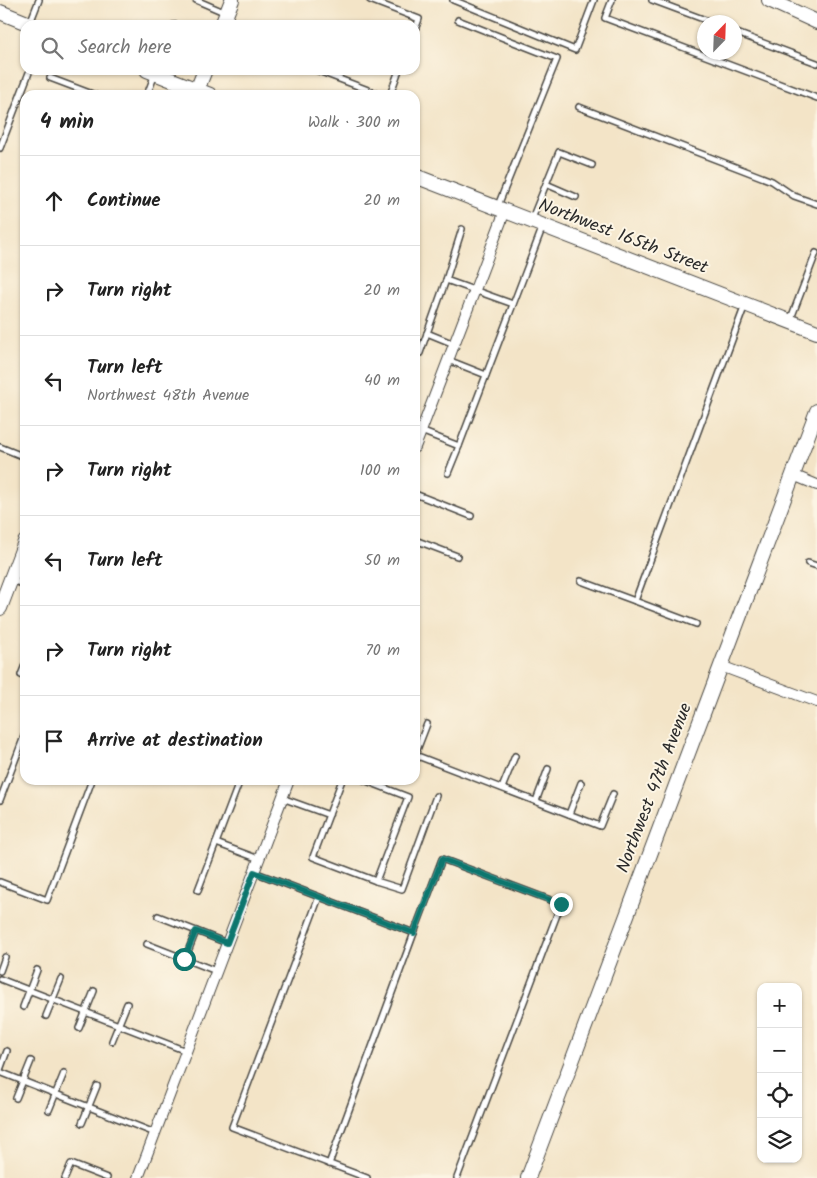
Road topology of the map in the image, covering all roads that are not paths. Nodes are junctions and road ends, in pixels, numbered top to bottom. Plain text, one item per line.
1 (39, 0) edge
2 (196, 0) edge
3 (370, 0) edge
4 (454, 0) edge
5 (594, 0) edge
6 (612, 0) edge
7 (652, 0) edge
8 (769, 0) edge
9 (0, 12) edge
10 (227, 13) edge
11 (697, 17) edge
12 (21, 20) edge
13 (32, 20) edge
14 (419, 20) edge
15 (458, 20) dead end
16 (817, 22) edge
17 (742, 35) edge
18 (817, 63) edge
19 (28, 75) edge
20 (152, 75) edge
21 (162, 75) edge
22 (204, 75) edge
23 (329, 75) edge
24 (398, 75) edge
25 (50, 78) dead end
26 (22, 90) edge
27 (82, 90) edge
28 (148, 90) edge
29 (194, 90) edge
30 (202, 90) edge
31 (368, 90) edge
32 (392, 90) edge
33 (20, 96) edge
34 (817, 98) edge
35 (579, 107) dead end
36 (0, 148) edge
37 (592, 165) dead end
38 (420, 178) edge
39 (546, 184) junction
40 (576, 196) dead end
41 (817, 204) edge
42 (501, 210) junction
43 (537, 224) junction
44 (462, 229) dead end
45 (816, 253) edge
46 (446, 280) junction
47 (475, 290) junction
48 (514, 304) junction
49 (746, 304) junction
50 (817, 321) edge
51 (795, 323) junction
52 (817, 332) edge
53 (427, 333) junction
54 (454, 344) junction
55 (420, 353) edge
56 (448, 360) junction
57 (486, 375) junction
58 (817, 411) edge
59 (421, 431) joint
60 (460, 446) junction
61 (0, 447) edge
62 (20, 455) edge
63 (448, 473) dead end
64 (793, 475) junction
65 (817, 485) edge
66 (420, 496) edge
67 (471, 516) dead end
68 (420, 542) edge
69 (457, 556) dead end
70 (20, 559) edge
71 (808, 562) dead end
72 (817, 566) edge
73 (11, 580) junction
74 (581, 581) dead end
75 (20, 584) edge
76 (634, 601) junction
77 (0, 608) edge
78 (696, 624) dead end
79 (721, 666) junction
80 (817, 702) edge
81 (427, 724) dead end
82 (420, 742) edge
83 (20, 747) edge
84 (515, 756) dead end
85 (420, 757) edge
86 (548, 769) dead end
87 (581, 783) dead end
88 (90, 785) edge
89 (238, 785) edge
90 (287, 785) edge
91 (340, 785) edge
92 (377, 785) edge
93 (502, 788) junction
94 (613, 794) dead end
95 (436, 796) dead end
96 (282, 798) junction
97 (0, 800) edge
98 (536, 802) junction
99 (569, 814) junction
100 (329, 815) junction
101 (216, 843) junction
102 (258, 859) junction
103 (254, 872) junction
104 (376, 881) junction
105 (0, 882) edge
106 (198, 890) dead end
107 (319, 897) junction
108 (158, 916) dead end
109 (196, 931) junction
110 (414, 933) junction
111 (227, 943) junction
112 (147, 944) dead end
113 (5, 957) dead end
114 (184, 959) junction
115 (37, 970) dead end
116 (0, 971) edge
117 (216, 971) junction
118 (0, 978) edge
119 (61, 979) dead end
120 (29, 990) junction
121 (94, 991) dead end
122 (53, 999) junction
123 (127, 1004) dead end
124 (22, 1007) dead end
125 (86, 1012) junction
126 (46, 1016) dead end
127 (118, 1025) junction
128 (79, 1028) dead end
129 (112, 1042) dead end
130 (7, 1051) dead end
131 (186, 1052) junction
132 (31, 1061) dead end
133 (0, 1071) edge
134 (64, 1073) dead end
135 (23, 1081) junction
136 (97, 1086) dead end
137 (56, 1094) junction
138 (16, 1098) dead end
139 (89, 1106) junction
140 (49, 1110) dead end
141 (82, 1123) dead end
142 (155, 1133) junction
143 (329, 1164) junction
144 (99, 1177) edge
145 (65, 1178) edge
146 (107, 1178) edge
147 (138, 1178) edge
148 (367, 1178) edge
149 (457, 1178) edge
150 (528, 1178) edge

1 - 13 lane
2 - 10 lane
3 - 14 lane
4 - 5 lane
6 - 34 lane
7 - 11 lane
8 - 16 street
9 - 12 street
15 - 42 lane
17 - 18 lane
19 - 26 lane
20 - 28 lane
21 - 29 street
22 - 30 street
23 - 31 lane
24 - 32 lane
25 - 27 lane
33 - 36 lane
35 - 41 lane
37 - 39 lane
38 - 42 street, Northwest 165th Street
39 - 40 lane
39 - 43 lane
42 - 43 street, Northwest 165th Street
42 - 47 street
43 - 48 lane
43 - 49 street, Northwest 165th Street
44 - 46 lane
45 - 51 lane
46 - 47 lane
46 - 53 lane
47 - 48 lane
47 - 54 street
48 - 57 lane
49 - 51 street, Northwest 165th Street
49 - 76 lane
50 - 51 street
51 - 52 street, Northwest 165th Street
53 - 54 lane
53 - 55 lane
54 - 56 street
56 - 57 lane
56 - 59 street
57 - 60 lane
58 - 64 street, Northwest 47th Avenue
59 - 60 lane
60 - 63 lane
61 - 62 lane
64 - 65 street
64 - 79 street, Northwest 47th Avenue
66 - 67 lane
68 - 69 lane
70 - 73 street
71 - 72 lane
73 - 75 lane
73 - 77 street
74 - 76 lane
76 - 78 lane
79 - 80 street
79 - 150 street, Northwest 47th Avenue
81 - 82 lane
83 - 97 lane
84 - 93 lane
85 - 93 lane
86 - 98 lane
87 - 99 lane
88 - 105 lane
89 - 101 lane
90 - 96 street
91 - 100 lane
92 - 104 lane
93 - 98 lane
94 - 99 lane
95 - 104 lane
96 - 100 lane
96 - 102 street
98 - 99 lane
100 - 104 lane
101 - 102 lane
101 - 106 lane
102 - 103 street
103 - 107 lane
103 - 111 street
107 - 110 lane
107 - 143 lane
108 - 109 lane
109 - 111 lane
109 - 114 lane
110 - 143 lane
110 - 149 lane
111 - 117 street
112 - 114 lane
113 - 116 lane
114 - 117 lane
115 - 120 lane
117 - 131 street
118 - 120 lane
119 - 122 lane
120 - 122 lane
120 - 124 lane
121 - 125 lane
122 - 125 lane
122 - 126 lane
123 - 127 lane
125 - 127 lane
125 - 128 lane
127 - 129 lane
127 - 131 lane
130 - 133 lane
131 - 142 street
132 - 135 lane
133 - 135 lane
134 - 137 lane
135 - 137 lane
135 - 138 lane
136 - 139 lane
137 - 139 lane
137 - 140 lane
139 - 141 lane
139 - 142 lane
142 - 147 street
143 - 148 lane
144 - 145 lane
144 - 146 lane

